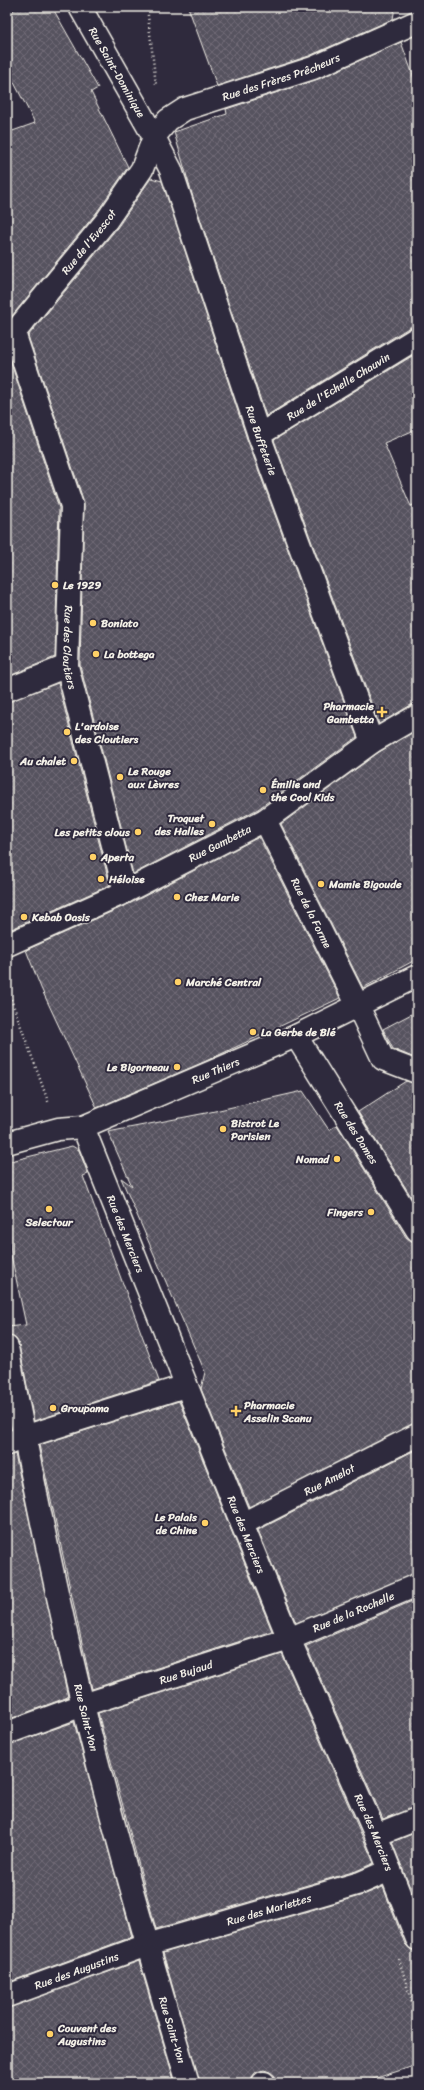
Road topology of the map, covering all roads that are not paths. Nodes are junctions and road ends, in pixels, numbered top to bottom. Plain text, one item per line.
1 (80, 7) edge
2 (415, 21) edge
3 (154, 137) junction
4 (10, 335) edge
5 (417, 338) edge
6 (259, 435) junction
7 (67, 666) junction
8 (7, 690) edge
9 (417, 716) edge
10 (372, 742) junction
11 (265, 820) junction
12 (125, 892) junction
13 (7, 945) edge
14 (417, 976) edge
15 (358, 1006) junction
16 (296, 1036) junction
17 (417, 1072) edge
18 (83, 1127) junction
19 (7, 1143) edge
20 (417, 1230) edge
21 (7, 1347) edge
22 (185, 1386) junction
23 (417, 1435) edge
24 (16, 1440) edge
25 (242, 1524) junction
26 (417, 1585) edge
27 (290, 1639) junction
28 (83, 1705) junction
29 (7, 1733) edge
30 (417, 1819) edge
31 (376, 1835) junction
32 (390, 1870) junction
33 (417, 1938) edge
34 (147, 1946) junction
35 (7, 1996) edge
36 (188, 2083) edge

1 - 3 street, Rue Saint-Dominique
2 - 3 street, Rue des Frères Prêcheurs
3 - 4 street, Rue de l'Evescot
3 - 6 street, Rue Buffeterie
4 - 7 street, Rue des Cloutiers
5 - 6 street, Rue de l'Echelle Chauvin
6 - 10 street, Rue Buffeterie
7 - 8 street
7 - 12 street, Rue des Cloutiers
9 - 10 street, Rue Gambetta
10 - 11 street, Rue Gambetta
11 - 12 street, Rue Gambetta
11 - 15 street, Rue de la Forme
12 - 13 street, Rue Gambetta
14 - 15 street, Rue Thiers
15 - 16 street, Rue Thiers
15 - 17 street, Rue de la Forme
16 - 18 street, Rue Thiers
16 - 20 street, Rue des Dames
18 - 19 street, Rue Thiers
18 - 22 street, Rue des Merciers
21 - 24 street, Rue Saint-Yon
22 - 24 street
22 - 25 street, Rue des Merciers
23 - 25 street, Rue Amelot
24 - 28 street, Rue Saint-Yon
25 - 27 street, Rue des Merciers
26 - 27 street, Rue de la Rochelle
27 - 28 street, Rue Bujaud
27 - 31 street, Rue des Merciers
28 - 29 street, Rue Bujaud
28 - 34 street, Rue Saint-Yon
30 - 31 street
31 - 32 street, Rue des Merciers
32 - 33 street, Rue des Merciers
32 - 34 street, Rue des Mariettes
34 - 35 street, Rue des Augustins
34 - 36 street, Rue Saint-Yon

